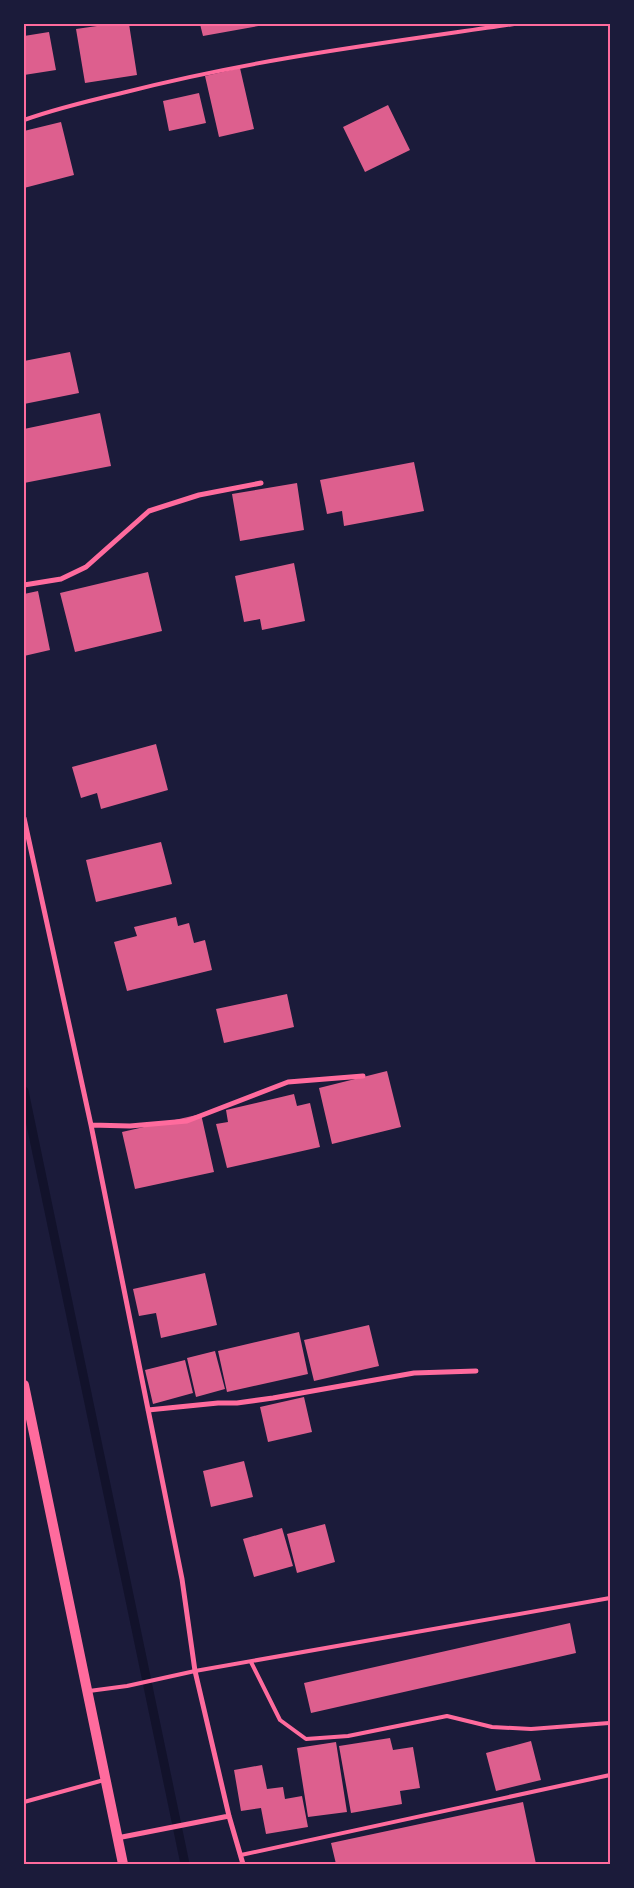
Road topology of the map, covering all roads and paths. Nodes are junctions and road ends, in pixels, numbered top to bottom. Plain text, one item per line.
1 (514, 24) edge
2 (24, 120) edge
3 (261, 483) dead end
4 (24, 585) edge
5 (24, 818) edge
6 (25, 829) edge
7 (363, 1076) dead end
8 (91, 1125) junction
9 (476, 1371) dead end
10 (24, 1385) edge
11 (148, 1410) junction
12 (610, 1598) edge
13 (251, 1662) junction
14 (196, 1670) junction
15 (87, 1691) junction
16 (609, 1723) dead end
17 (610, 1775) edge
18 (104, 1780) junction
19 (24, 1802) edge
20 (229, 1816) junction
21 (117, 1838) junction
22 (241, 1855) junction
23 (123, 1864) edge
24 (243, 1864) edge

1 - 2 lane
3 - 4 street
5 - 6 street
6 - 8 street
7 - 8 street
8 - 11 street
9 - 11 street
10 - 15 main road
11 - 14 street
12 - 13 lane
13 - 14 lane
13 - 16 lane
14 - 15 lane
14 - 20 street
15 - 18 main road
17 - 22 lane
18 - 19 lane
18 - 21 main road
20 - 21 street
20 - 22 street
21 - 23 main road
22 - 24 street

